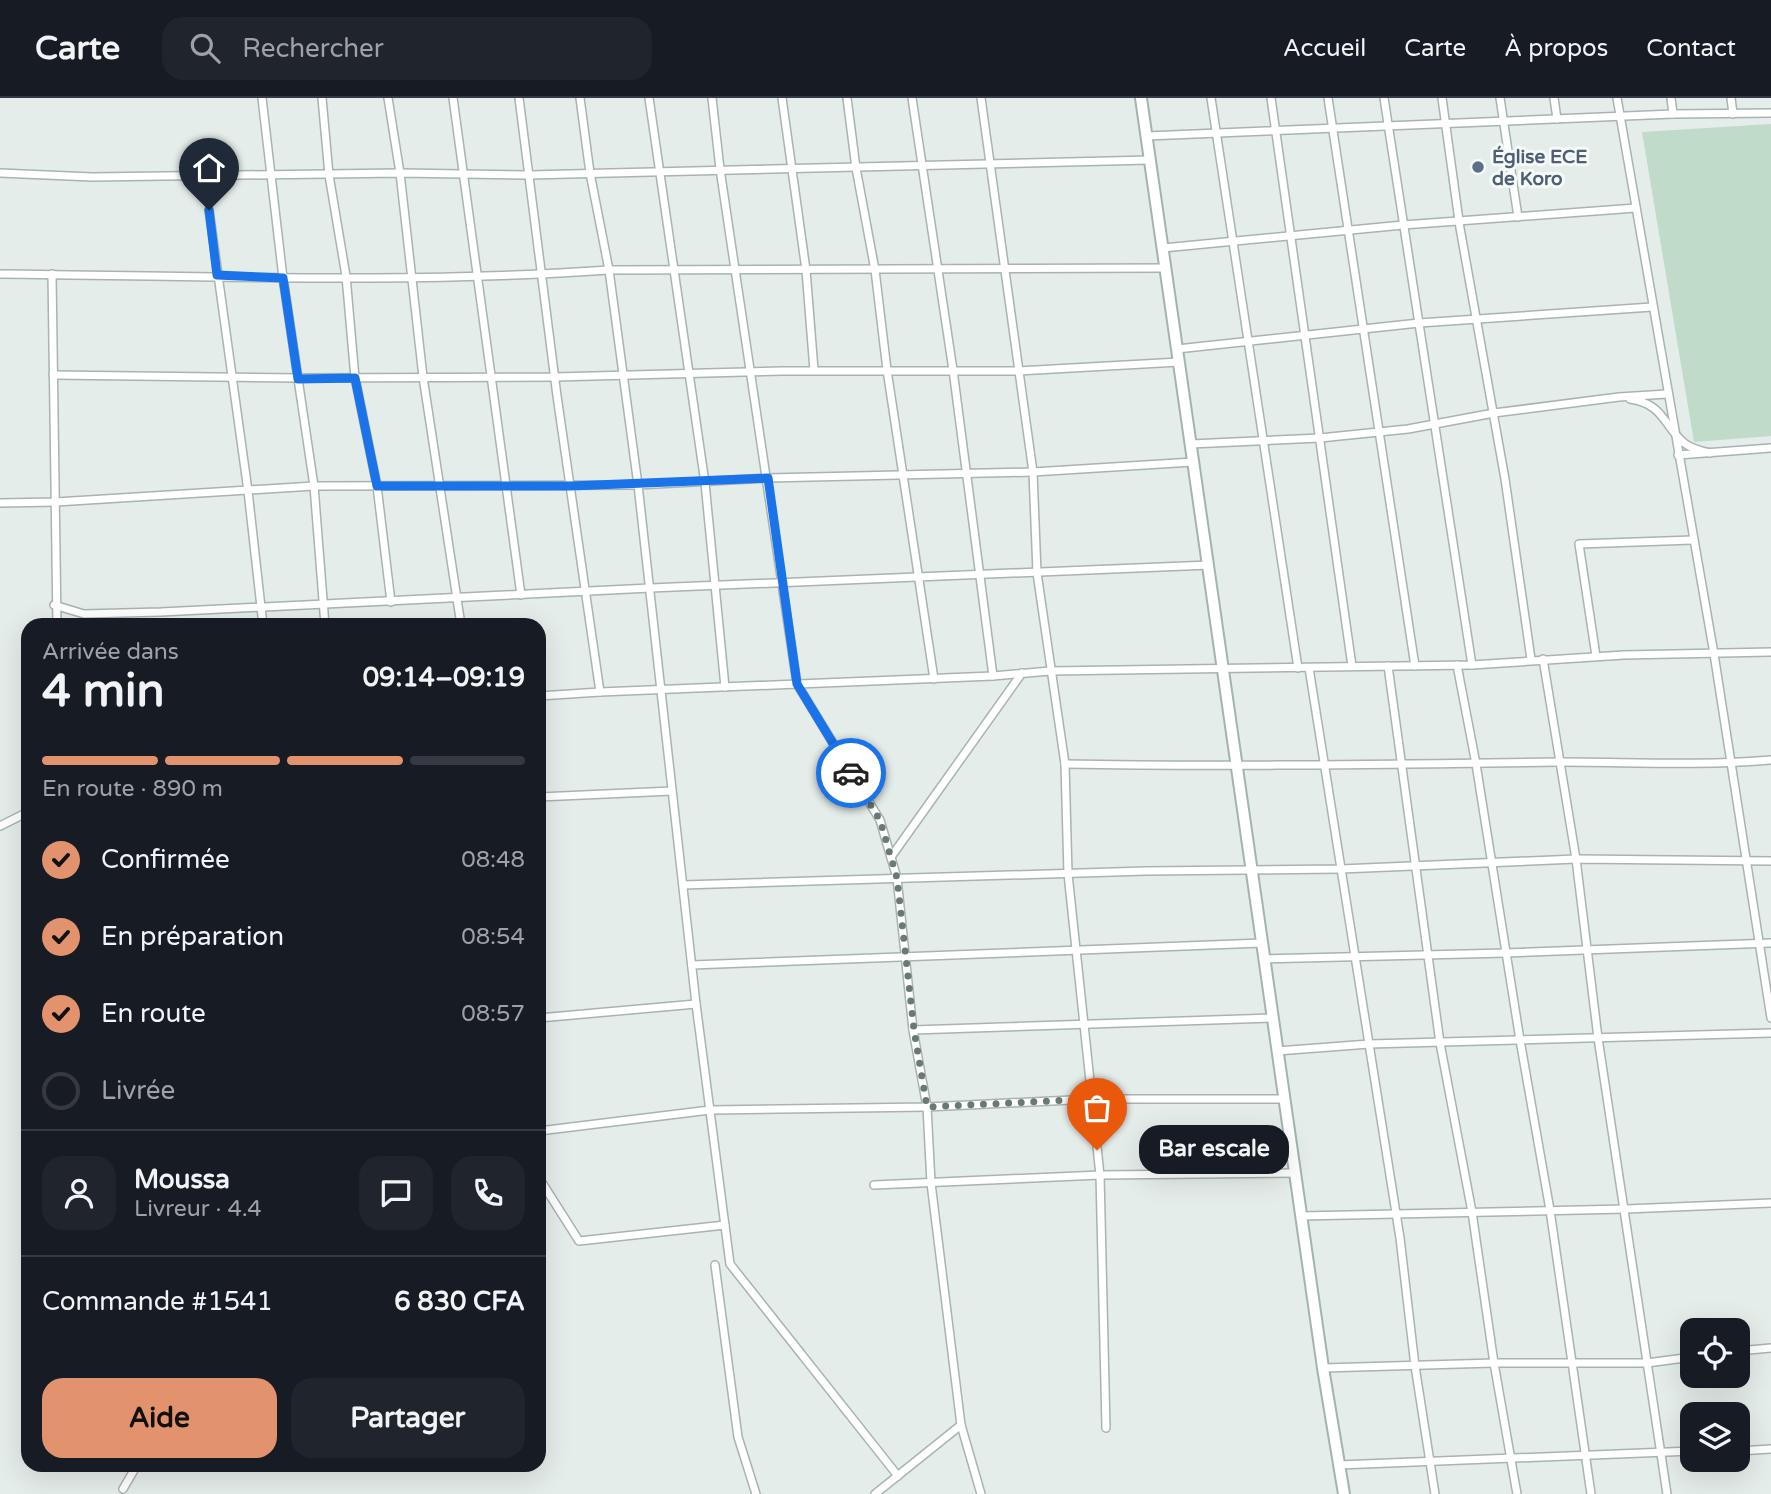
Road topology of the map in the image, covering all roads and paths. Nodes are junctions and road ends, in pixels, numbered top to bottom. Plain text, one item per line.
1 (261, 98) edge
2 (321, 98) edge
3 (388, 98) edge
4 (453, 98) edge
5 (519, 98) edge
6 (580, 98) edge
7 (649, 98) edge
8 (712, 98) edge
9 (782, 98) edge
10 (846, 98) edge
11 (912, 98) edge
12 (981, 98) edge
13 (1141, 98) edge
14 (1211, 98) edge
15 (1271, 98) edge
16 (1328, 98) edge
17 (1384, 98) edge
18 (1442, 98) edge
19 (1500, 98) edge
20 (1554, 98) edge
21 (1617, 98) edge
22 (1671, 98) edge
23 (1731, 98) edge
24 (1771, 113) edge
25 (1673, 114) junction
26 (1733, 114) junction
27 (1620, 116) junction
28 (1557, 119) junction
29 (1504, 121) junction
30 (1445, 124) junction
31 (1388, 126) junction
32 (1331, 128) junction
33 (1276, 130) junction
34 (1216, 133) junction
35 (1147, 136) junction
36 (1150, 160) junction
37 (991, 166) junction
38 (922, 167) junction
39 (792, 168) junction
40 (856, 168) junction
41 (720, 169) junction
42 (660, 171) junction
43 (0, 173) edge
44 (400, 173) junction
45 (590, 173) junction
46 (270, 174) junction
47 (464, 174) junction
48 (329, 175) junction
49 (529, 175) junction
50 (1636, 208) junction
51 (209, 210) dead end
52 (1518, 217) junction
53 (1461, 220) junction
54 (1403, 225) junction
55 (1347, 231) junction
56 (1291, 237) junction
57 (1232, 243) junction
58 (1163, 248) junction
59 (1166, 268) junction
60 (609, 270) junction
61 (673, 270) junction
62 (737, 270) junction
63 (806, 270) junction
64 (876, 270) junction
65 (1005, 270) junction
66 (937, 271) junction
67 (0, 274) edge
68 (52, 274) junction
69 (217, 275) junction
70 (475, 275) junction
71 (542, 275) junction
72 (346, 276) junction
73 (412, 277) junction
74 (283, 278) junction
75 (1652, 307) junction
76 (1478, 318) junction
77 (1419, 323) junction
78 (1362, 330) junction
79 (1305, 337) junction
80 (1247, 343) junction
81 (1177, 349) junction
82 (1179, 362) junction
83 (814, 370) junction
84 (887, 370) junction
85 (953, 370) junction
86 (1018, 371) junction
87 (750, 372) junction
88 (688, 373) junction
89 (623, 375) junction
90 (53, 376) junction
91 (423, 377) junction
92 (490, 377) junction
93 (555, 377) junction
94 (232, 378) junction
95 (355, 378) junction
96 (298, 379) junction
97 (1667, 394) junction
98 (1619, 397) junction
99 (1494, 414) junction
100 (1434, 425) junction
101 (1673, 430) junction
102 (1381, 432) junction
103 (1320, 438) junction
104 (1265, 441) junction
105 (1191, 444) junction
106 (1771, 448) edge
107 (1710, 453) junction
108 (1678, 455) junction
109 (1193, 461) junction
110 (1033, 472) junction
111 (967, 474) junction
112 (903, 476) junction
113 (768, 478) junction
114 (705, 483) junction
115 (638, 485) junction
116 (314, 486) junction
117 (377, 486) junction
118 (440, 486) junction
119 (506, 486) junction
120 (570, 486) junction
121 (248, 491) junction
122 (56, 502) junction
123 (0, 503) edge
124 (1693, 540) junction
125 (1209, 565) junction
126 (1037, 573) junction
127 (981, 575) junction
128 (919, 578) junction
129 (782, 583) junction
130 (715, 586) junction
131 (650, 588) junction
132 (585, 591) junction
133 (521, 595) junction
134 (458, 599) junction
135 (391, 602) junction
136 (323, 605) junction
137 (54, 606) junction
138 (262, 608) junction
139 (56, 618) edge
140 (263, 618) edge
141 (324, 618) edge
142 (460, 618) edge
143 (1771, 652) edge
144 (1714, 653) junction
145 (1596, 656) junction
146 (1531, 659) junction
147 (1543, 659) junction
148 (1457, 665) junction
149 (1472, 665) junction
150 (1352, 666) junction
151 (1388, 666) junction
152 (1415, 666) junction
153 (1223, 667) junction
154 (1297, 668) junction
155 (1309, 668) junction
156 (1050, 671) junction
157 (1021, 674) junction
158 (993, 676) junction
159 (934, 679) junction
160 (797, 684) junction
161 (725, 687) junction
162 (661, 689) junction
163 (600, 692) junction
164 (546, 696) edge
165 (1771, 760) edge
166 (1560, 762) junction
167 (1730, 763) junction
168 (1065, 764) junction
169 (1476, 764) junction
170 (1402, 765) junction
171 (1325, 766) junction
172 (1237, 767) junction
173 (672, 791) junction
174 (546, 797) edge
175 (21, 816) edge
176 (0, 826) edge
177 (891, 857) junction
178 (1576, 859) junction
179 (1771, 861) edge
180 (1748, 862) junction
181 (1492, 863) junction
182 (1416, 866) junction
183 (1342, 869) junction
184 (1252, 871) junction
185 (1068, 874) junction
186 (897, 878) junction
187 (683, 885) junction
188 (1262, 943) junction
189 (1760, 943) junction
190 (1771, 943) edge
191 (1076, 950) junction
192 (1587, 950) junction
193 (1506, 953) junction
194 (1428, 955) junction
195 (906, 956) junction
196 (1356, 958) junction
197 (1264, 959) junction
198 (692, 965) junction
199 (696, 1004) junction
200 (546, 1017) edge
201 (1273, 1018) junction
202 (1771, 1018) edge
203 (1084, 1024) junction
204 (914, 1030) junction
205 (1771, 1033) edge
206 (1598, 1038) junction
207 (1520, 1040) junction
208 (1440, 1043) junction
209 (1369, 1044) junction
210 (1277, 1051) junction
211 (1092, 1099) junction
212 (1284, 1099) junction
213 (927, 1107) junction
214 (710, 1110) junction
215 (546, 1130) edge
216 (1295, 1172) junction
217 (1100, 1175) junction
218 (931, 1183) junction
219 (874, 1185) dead end
220 (546, 1189) edge
221 (1771, 1203) edge
222 (1626, 1209) junction
223 (1550, 1210) junction
224 (1472, 1212) junction
225 (1396, 1213) junction
226 (1301, 1216) junction
227 (725, 1225) junction
228 (715, 1265) dead end
229 (1771, 1348) edge
230 (1750, 1350) edge
231 (1680, 1359) edge
232 (1494, 1363) junction
233 (1572, 1363) junction
234 (1647, 1363) junction
235 (1415, 1366) junction
236 (1323, 1368) junction
237 (961, 1425) junction
238 (1107, 1428) dead end
239 (1771, 1449) edge
240 (1750, 1450) edge
241 (1661, 1451) junction
242 (1680, 1451) edge
243 (1585, 1456) junction
244 (1511, 1459) junction
245 (1430, 1460) junction
246 (1339, 1465) junction
247 (133, 1472) edge
248 (898, 1476) junction
249 (123, 1489) dead end
250 (756, 1494) edge
251 (875, 1494) edge
252 (981, 1494) edge
253 (1344, 1494) edge
254 (1435, 1494) edge
255 (1517, 1494) edge
256 (1591, 1494) edge
257 (1667, 1494) edge

1 - 46 street
2 - 48 street
3 - 44 street
4 - 47 street
5 - 49 street
6 - 45 street
7 - 42 street
8 - 41 street
9 - 39 street
10 - 40 street
11 - 38 street
12 - 37 street
13 - 35 street
14 - 34 street
15 - 33 street
16 - 32 street
17 - 31 street
18 - 30 street
19 - 29 street
20 - 28 street
21 - 27 street
22 - 25 street
23 - 26 street
24 - 26 street
25 - 26 street
25 - 27 street
27 - 28 street
27 - 50 street
28 - 29 street
29 - 30 street
29 - 52 street
30 - 31 street
30 - 53 street
31 - 32 street
31 - 54 street
32 - 33 street
32 - 55 street
33 - 34 street
33 - 56 street
34 - 35 street
34 - 57 street
35 - 36 street
36 - 37 street
36 - 58 street
37 - 38 street
37 - 65 street
38 - 40 street
38 - 66 street
39 - 40 street
39 - 41 street
39 - 63 street
40 - 64 street
41 - 42 street
41 - 62 street
42 - 45 street
42 - 61 street
43 - 46 street
44 - 47 street
44 - 48 street
44 - 73 street
45 - 49 street
45 - 60 street
46 - 48 street
46 - 74 street
47 - 49 street
47 - 70 street
48 - 72 street
49 - 71 street
50 - 52 street
50 - 75 street
51 - 69 street
52 - 53 street
53 - 54 street
53 - 76 street
54 - 55 street
54 - 77 street
55 - 56 street
55 - 78 street
56 - 57 street
56 - 79 street
57 - 58 street
57 - 80 street
58 - 59 street
59 - 65 street
59 - 81 street
60 - 61 street
60 - 71 street
60 - 89 street
61 - 62 street
61 - 88 street
62 - 63 street
62 - 87 street
63 - 64 street
63 - 83 street
64 - 66 street
64 - 84 street
65 - 66 street
65 - 86 street
66 - 85 street
67 - 68 street
68 - 69 street
68 - 90 street
69 - 74 street
69 - 94 street
70 - 71 street
70 - 73 street
70 - 92 street
71 - 93 street
72 - 73 street
72 - 74 street
72 - 95 street
73 - 91 street
74 - 96 street
75 - 76 street
75 - 97 street
76 - 77 street
76 - 99 street
77 - 78 street
77 - 100 street
78 - 79 street
78 - 102 street
79 - 80 street
79 - 103 street
80 - 81 street
80 - 104 street
81 - 82 street
82 - 86 street
82 - 105 street
83 - 84 street
83 - 87 street
84 - 85 street
84 - 112 street
85 - 86 street
85 - 111 street
86 - 110 street
87 - 88 street
87 - 113 street
88 - 89 street
88 - 114 street
89 - 93 street
89 - 115 street
90 - 94 street
90 - 122 street
91 - 92 street
91 - 95 street
91 - 118 street
92 - 93 street
92 - 119 street
93 - 120 street
94 - 96 street
94 - 121 street
95 - 96 street
95 - 117 street
96 - 116 street
97 - 98 street
97 - 101 street
98 - 99 street
98 - 101 street
99 - 100 street
99 - 146 street
100 - 102 street
100 - 149 street
101 - 107 street
101 - 108 street
102 - 103 street
102 - 152 street
103 - 104 street
103 - 150 street
104 - 105 street
104 - 154 street
105 - 109 street
106 - 107 street
107 - 108 street
108 - 124 street
109 - 110 street
109 - 125 street
110 - 111 street
110 - 126 street
111 - 112 street
111 - 127 street
112 - 113 street
112 - 128 street
113 - 114 street
113 - 129 street
114 - 115 street
114 - 130 street
115 - 120 street
115 - 131 street
116 - 117 street
116 - 121 street
116 - 136 street
117 - 118 street
117 - 135 street
118 - 119 street
118 - 134 street
119 - 120 street
119 - 133 street
120 - 132 street
121 - 122 street
121 - 138 street
122 - 123 street
122 - 137 street
124 - 144 street
124 - 145 street
125 - 126 street
125 - 153 street
126 - 127 street
126 - 156 street
127 - 128 street
127 - 158 street
128 - 129 street
128 - 159 street
129 - 130 street
129 - 160 street
130 - 131 street
130 - 161 street
131 - 132 street
131 - 162 street
132 - 133 street
132 - 163 street
133 - 134 street
134 - 135 street
134 - 142 street
135 - 136 street
136 - 138 street
136 - 141 street
137 - 138 street
137 - 139 street
138 - 140 street
143 - 144 street
144 - 145 street
144 - 167 street
145 - 147 street
146 - 147 street
146 - 149 street
147 - 166 street
148 - 149 street
148 - 152 street
148 - 169 street
150 - 151 street
150 - 155 street
151 - 152 street
151 - 170 street
153 - 154 street
153 - 156 street
153 - 172 street
154 - 155 street
155 - 171 street
156 - 157 street
156 - 168 street
157 - 158 street
157 - 177 street
158 - 159 street
159 - 160 street
160 - 161 street
160 - 177 street
161 - 162 street
162 - 163 street
162 - 173 street
163 - 164 street
165 - 167 street
166 - 167 street
166 - 169 street
166 - 178 street
167 - 180 street
168 - 172 street
168 - 185 street
169 - 170 street
169 - 181 street
170 - 171 street
170 - 182 street
171 - 172 street
171 - 183 street
172 - 184 street
173 - 174 street
173 - 187 street
175 - 176 street
177 - 186 street
178 - 180 street
178 - 181 street
178 - 192 street
179 - 180 street
180 - 189 street
181 - 182 street
181 - 193 street
182 - 183 street
182 - 194 street
183 - 184 street
183 - 196 street
184 - 185 street
184 - 188 street
185 - 186 street
185 - 191 street
186 - 187 street
186 - 195 street
187 - 198 street
188 - 191 street
188 - 197 street
189 - 190 street
189 - 192 street
189 - 202 street
191 - 195 street
191 - 203 street
192 - 193 street
192 - 206 street
193 - 194 street
193 - 207 street
194 - 196 street
194 - 208 street
195 - 198 street
195 - 204 street
196 - 197 street
196 - 209 street
197 - 201 street
198 - 199 street
199 - 200 street
199 - 214 street
201 - 203 street
201 - 210 street
203 - 204 street
203 - 211 street
204 - 213 street
205 - 206 street
206 - 207 street
206 - 222 street
207 - 208 street
207 - 223 street
208 - 209 street
208 - 224 street
209 - 210 street
209 - 225 street
210 - 212 street
211 - 212 street
211 - 213 street
211 - 217 street
212 - 216 street
213 - 214 street
213 - 218 street
214 - 215 street
214 - 227 street
216 - 217 street
216 - 226 street
217 - 218 street
217 - 238 street
218 - 219 street
218 - 237 street
220 - 227 street
221 - 222 street
222 - 223 street
222 - 234 street
223 - 224 street
223 - 233 street
224 - 225 street
224 - 232 street
225 - 226 street
225 - 235 street
226 - 236 street
227 - 248 street
228 - 250 street
229 - 230 street
231 - 234 street
232 - 233 street
232 - 235 street
232 - 244 street
233 - 234 street
233 - 243 street
234 - 241 street
235 - 236 street
235 - 245 street
236 - 246 street
237 - 248 street
237 - 252 street
239 - 240 street
241 - 242 street
241 - 243 street
241 - 257 street
243 - 244 street
243 - 256 street
244 - 245 street
244 - 255 street
245 - 246 street
245 - 254 street
246 - 253 street
247 - 249 street
248 - 251 street

